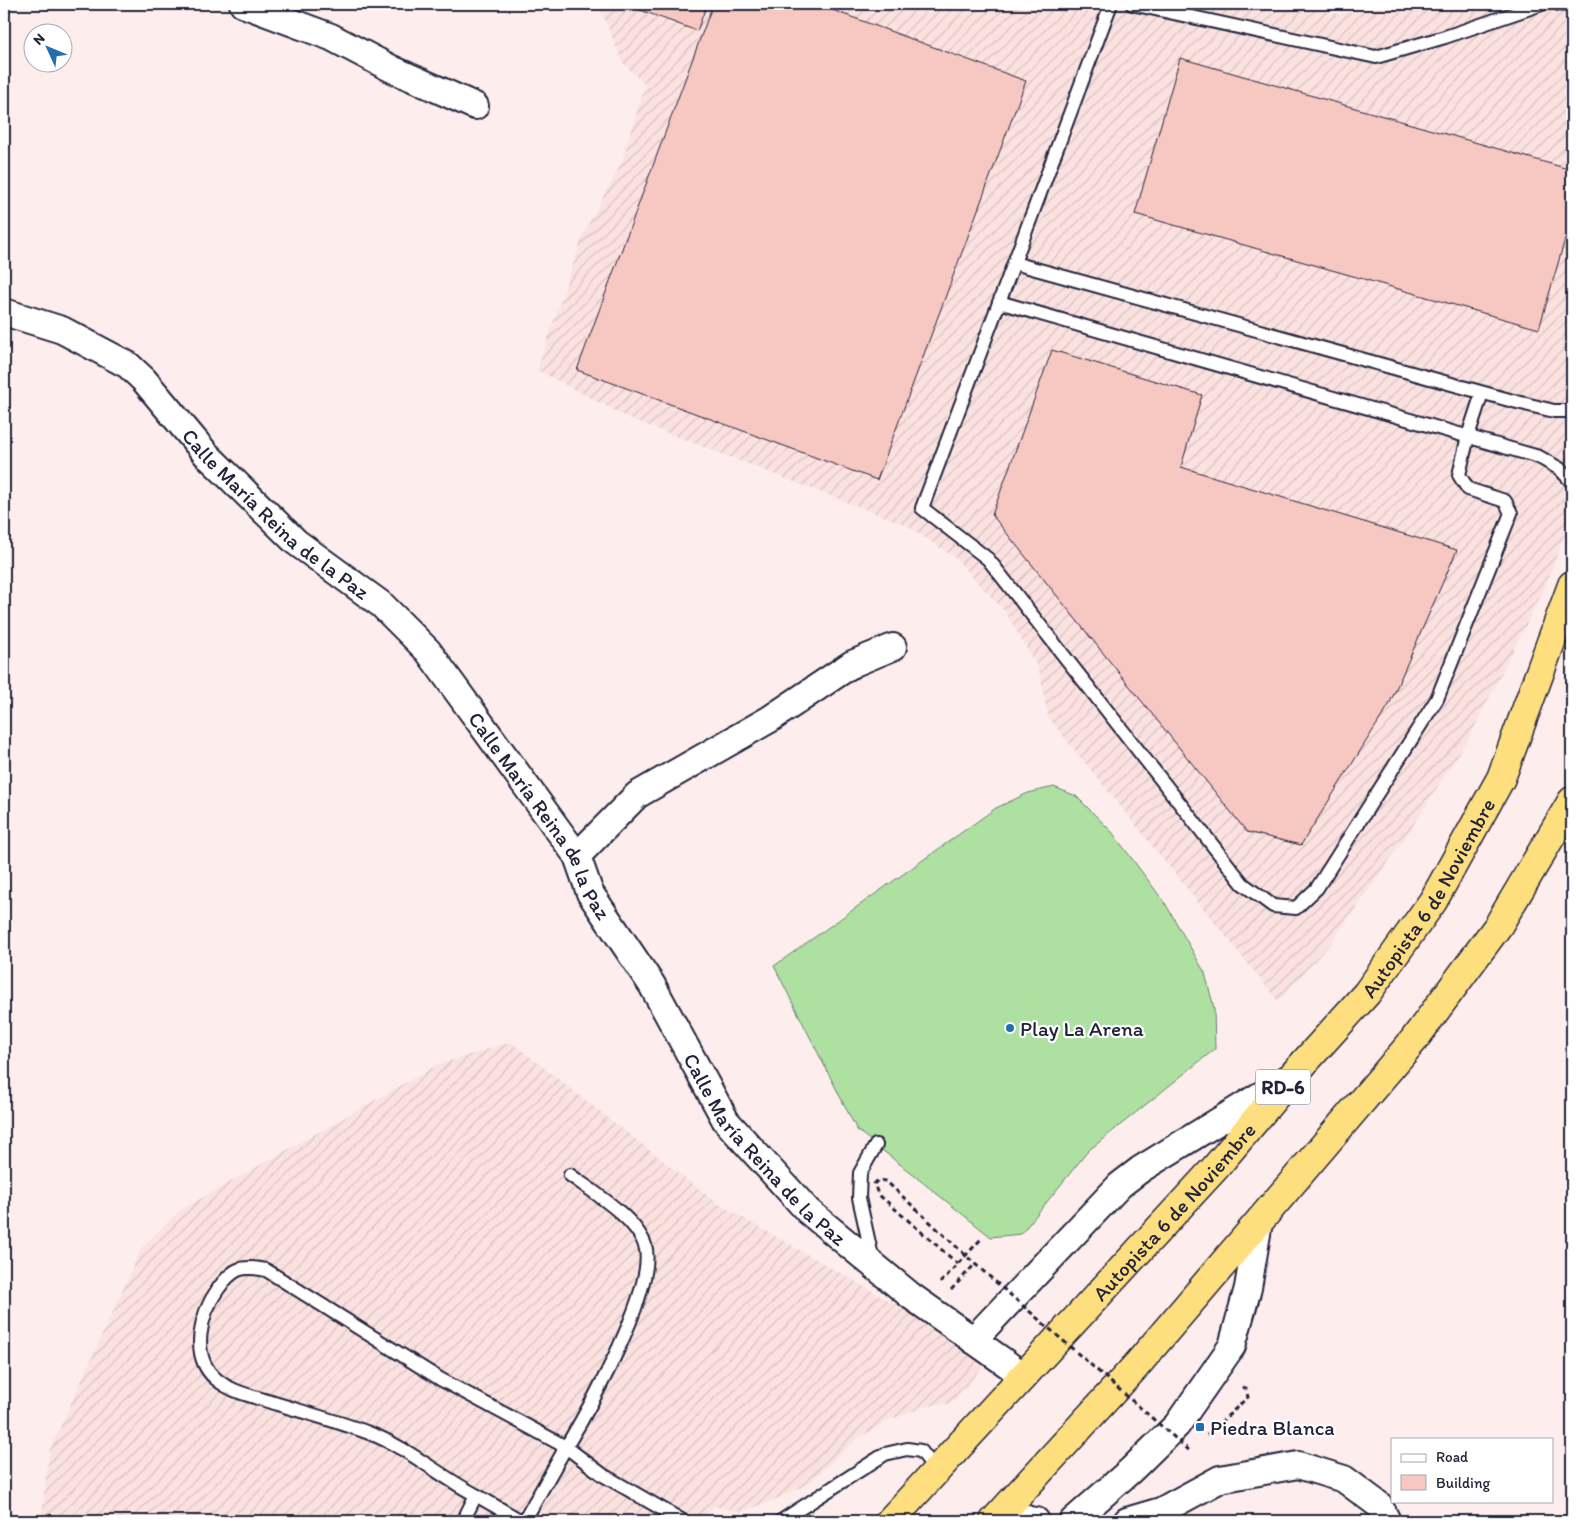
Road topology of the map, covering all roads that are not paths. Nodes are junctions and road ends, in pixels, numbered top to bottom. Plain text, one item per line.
1 (243, 4) edge
2 (1111, 4) edge
3 (1132, 4) edge
4 (1542, 4) edge
5 (1559, 4) edge
6 (1572, 6) edge
7 (475, 106) dead end
8 (1014, 263) junction
9 (999, 302) junction
10 (4, 312) edge
11 (1482, 393) junction
12 (1572, 411) edge
13 (1468, 436) junction
14 (1572, 482) edge
15 (1572, 586) edge
16 (893, 647) dead end
17 (1572, 801) edge
18 (577, 856) junction
19 (1294, 1074) junction
20 (876, 1145) dead end
21 (570, 1175) dead end
22 (1259, 1222) junction
23 (874, 1266) junction
24 (973, 1340) junction
25 (1024, 1376) junction
26 (566, 1447) junction
27 (938, 1471) junction
28 (476, 1495) junction
29 (1001, 1514) edge
30 (463, 1521) edge
31 (523, 1521) edge
32 (684, 1521) edge
33 (781, 1521) edge
34 (890, 1521) edge
35 (1036, 1521) edge
36 (1074, 1521) edge
37 (1127, 1521) edge
38 (1387, 1521) edge

1 - 7 street
2 - 8 lane
3 - 4 lane
5 - 6 lane
8 - 9 lane
8 - 11 lane
9 - 13 lane
9 - 13 lane
10 - 18 street, Calle María Reina de la Paz
11 - 12 lane
11 - 13 lane
13 - 14 lane
15 - 19 highway, Autopista 6 de Noviembre / RD-6
16 - 18 street
17 - 22 highway
18 - 23 street, Calle María Reina de la Paz
19 - 24 street
19 - 25 highway, Autopista 6 de Noviembre / RD-6
20 - 23 lane
21 - 26 lane
22 - 29 highway
22 - 36 street
23 - 24 street, Calle María Reina de la Paz
24 - 25 street, Calle María Reina de la Paz
25 - 27 highway, Autopista 6 de Noviembre / RD-6
26 - 28 lane
26 - 31 lane
26 - 32 lane
27 - 33 lane
27 - 34 highway, Autopista 6 de Noviembre / RD-6
28 - 30 lane
28 - 31 lane
29 - 35 street
37 - 38 street

